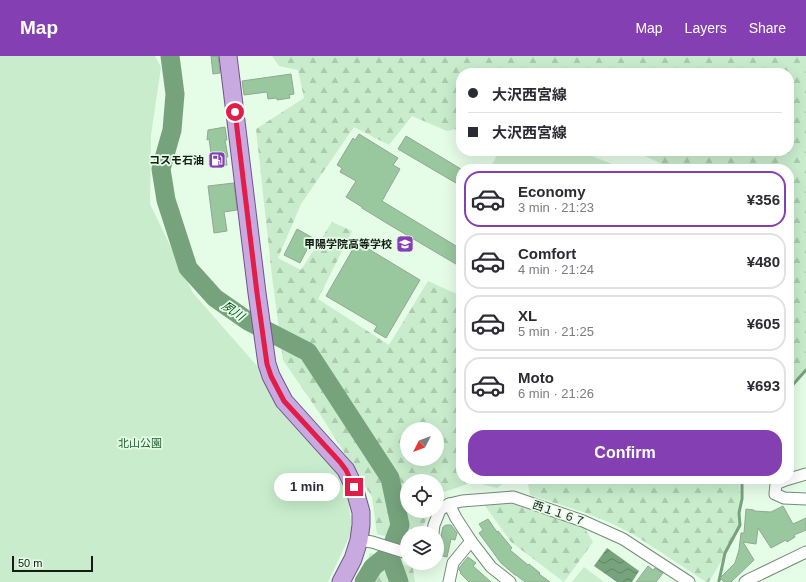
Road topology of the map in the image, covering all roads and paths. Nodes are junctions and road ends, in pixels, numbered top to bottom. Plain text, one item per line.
1 (232, 60) edge
2 (806, 474) edge
3 (794, 477) edge
4 (776, 484) edge
5 (806, 499) edge
6 (449, 504) junction
7 (434, 526) edge
8 (366, 541) junction
9 (471, 541) junction
10 (400, 551) edge
11 (806, 552) edge
12 (341, 582) edge
13 (449, 582) edge
14 (510, 582) edge
15 (689, 582) edge
16 (745, 582) edge

1 - 8 main road
2 - 3 street
4 - 5 street
6 - 7 street
6 - 9 street
6 - 15 street, 西１１６７
8 - 10 street
8 - 12 main road
9 - 13 street
9 - 14 street
11 - 16 street

